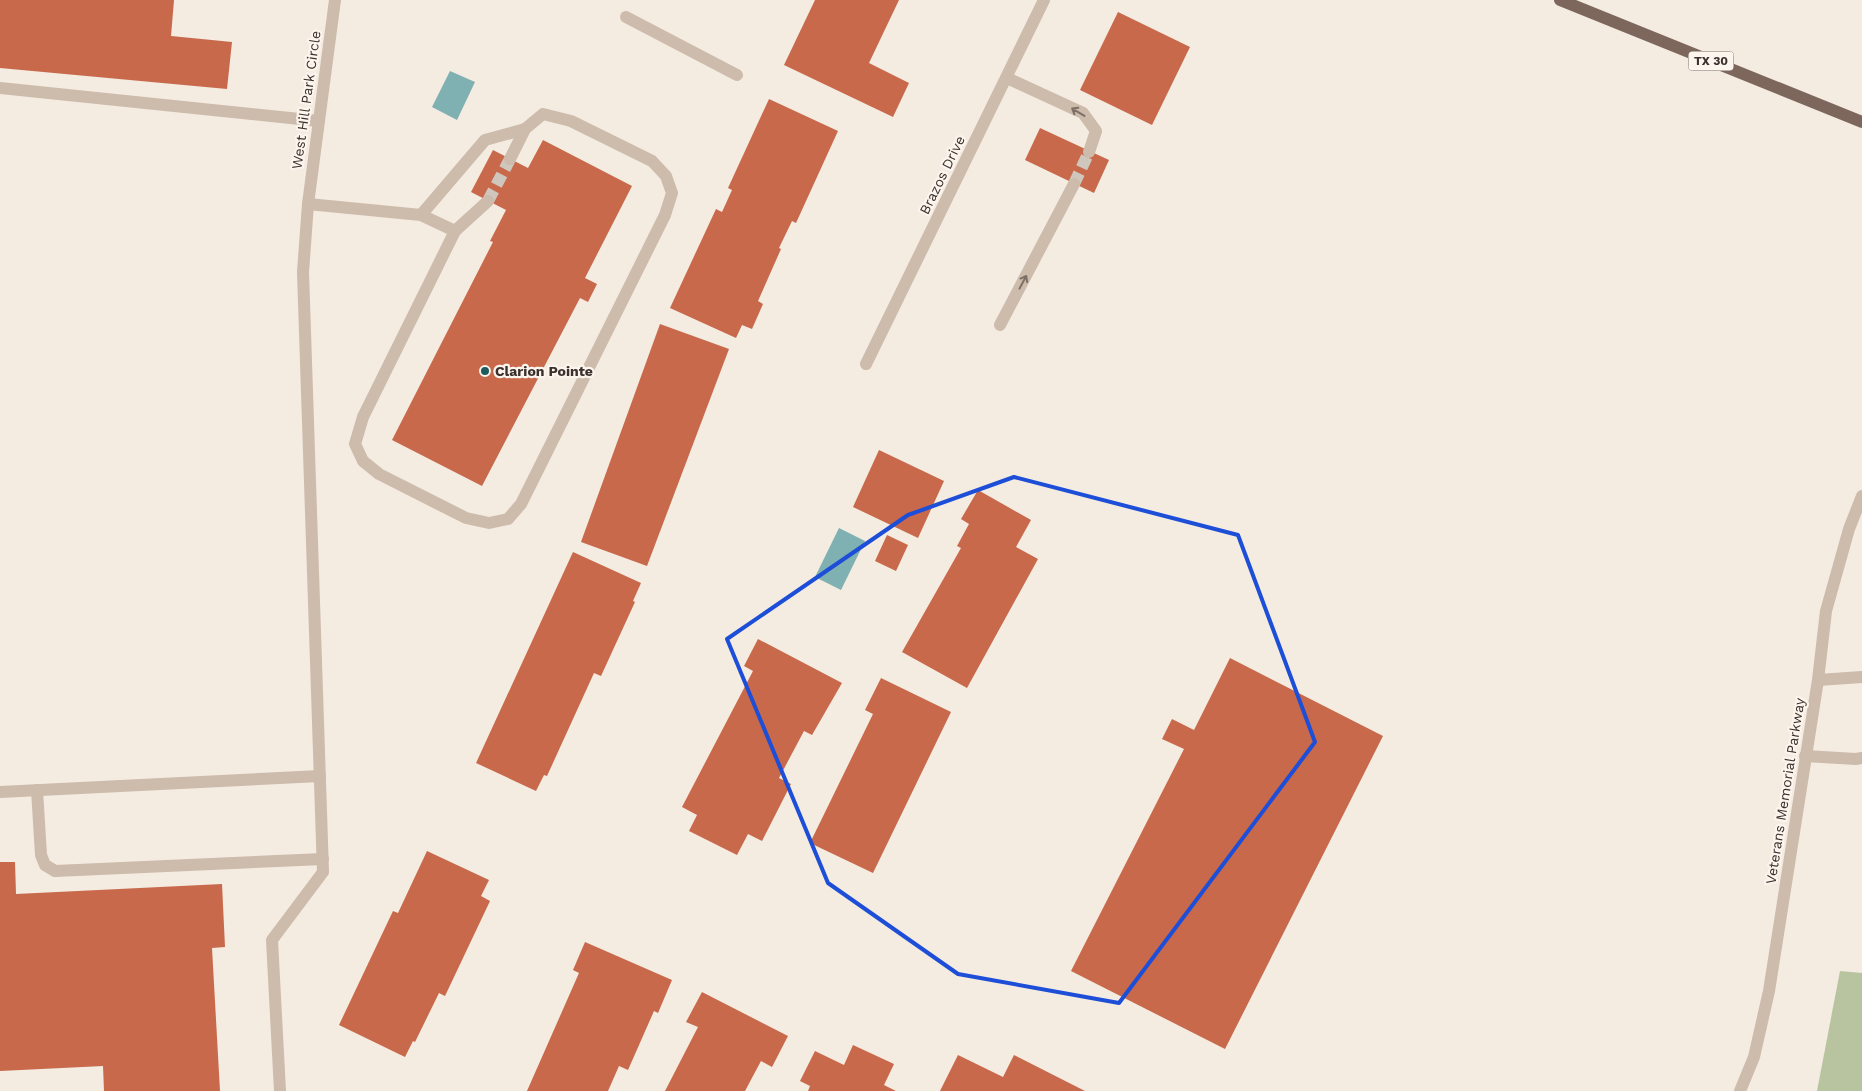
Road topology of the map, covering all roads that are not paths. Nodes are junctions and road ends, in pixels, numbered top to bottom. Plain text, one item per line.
1 (334, 0) edge
2 (1044, 0) edge
3 (1560, 0) edge
4 (626, 17) dead end
5 (737, 75) dead end
6 (1007, 78) junction
7 (0, 88) edge
8 (318, 121) junction
9 (1862, 122) edge
10 (525, 129) junction
11 (1090, 152) tunnel mouth
12 (510, 159) tunnel mouth
13 (1074, 184) tunnel mouth
14 (488, 202) tunnel mouth
15 (308, 204) junction
16 (422, 215) junction
17 (455, 231) junction
18 (1000, 325) dead end
19 (866, 364) dead end
20 (1862, 496) edge
21 (1862, 676) edge
22 (1818, 680) junction
23 (1805, 756) junction
24 (1862, 758) edge
25 (320, 776) junction
26 (37, 790) junction
27 (0, 792) edge
28 (323, 859) junction
29 (280, 1091) edge
30 (1740, 1091) edge

1 - 8 street, West Hill Park Circle
2 - 6 street, Brazos Drive
3 - 9 main road, TX 30
4 - 5 street
11 -> 6 street
6 - 19 street, Brazos Drive
7 - 8 street
8 - 15 street, West Hill Park Circle
10 - 12 street
10 - 16 street
10 - 17 street
18 -> 13 street
14 - 17 street
15 - 16 street
15 - 25 street, West Hill Park Circle
16 - 17 street
20 - 22 street, Veterans Memorial Parkway
21 - 22 street
22 - 23 street, Veterans Memorial Parkway
23 - 24 street
23 - 30 street, Veterans Memorial Parkway
25 - 26 street
25 - 28 street, West Hill Park Circle
26 - 27 street
26 - 28 street
28 - 29 street, West Hill Park Circle

